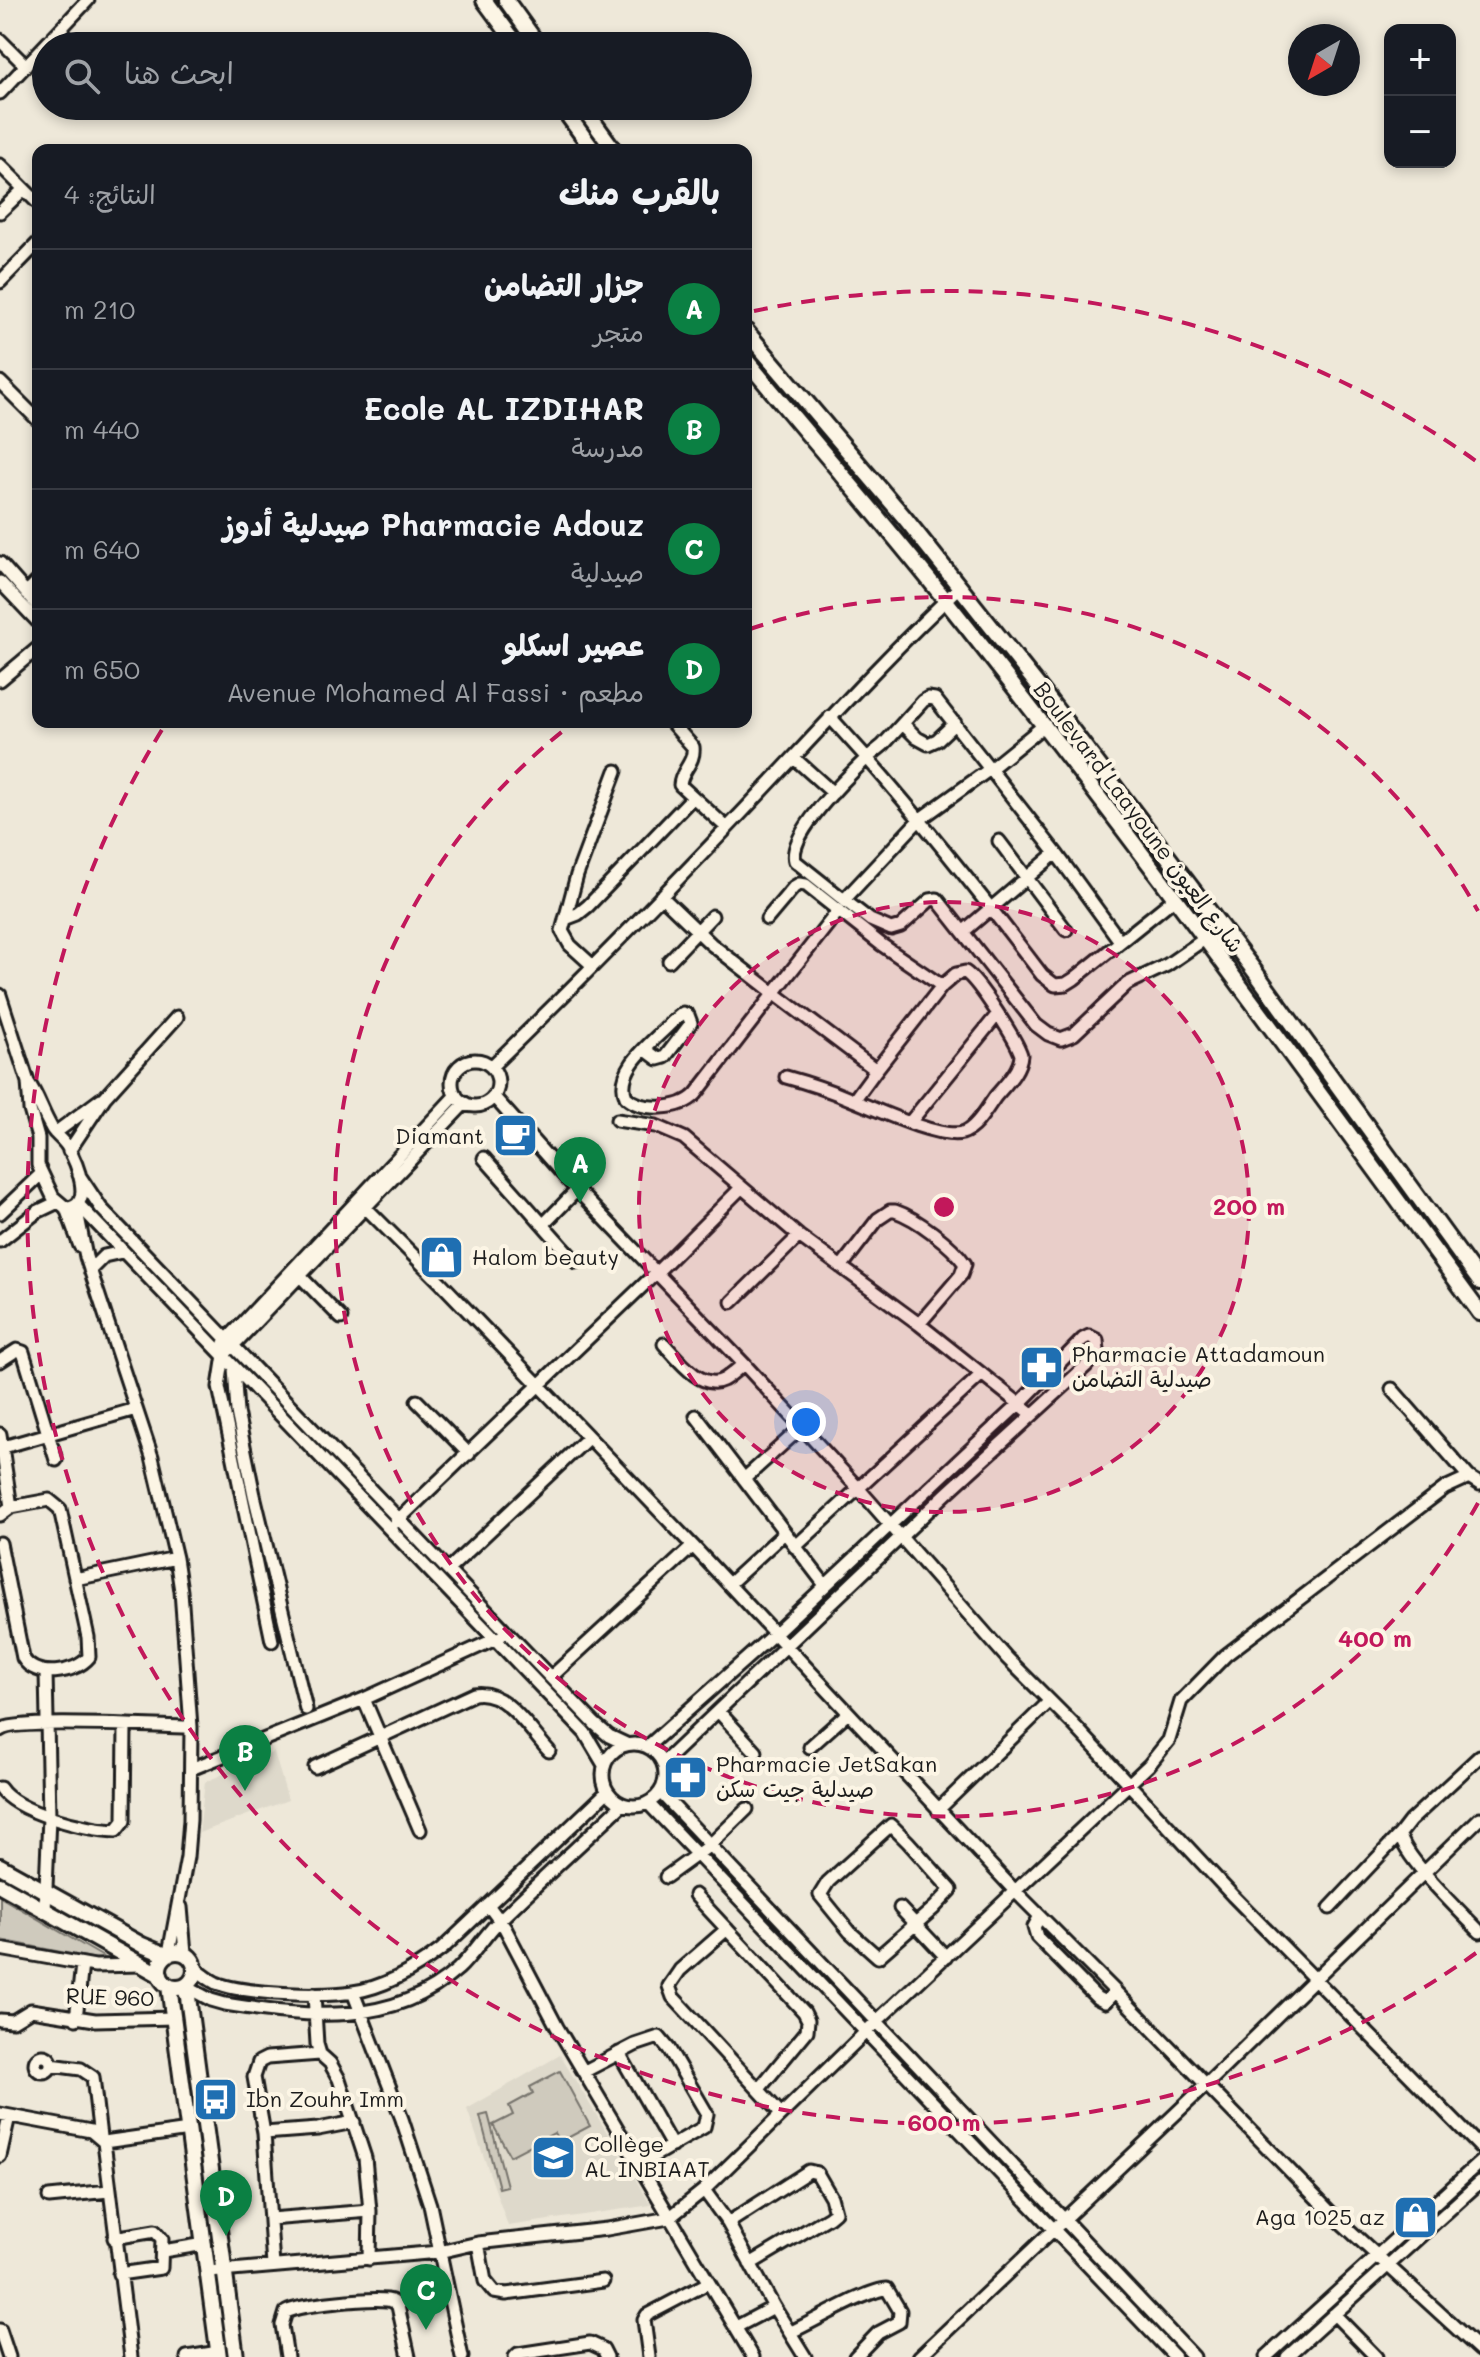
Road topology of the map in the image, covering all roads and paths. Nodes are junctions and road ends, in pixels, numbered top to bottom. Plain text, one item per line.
1 (88, 0) edge
2 (484, 0) edge
3 (506, 0) edge
4 (58, 32) edge
5 (508, 32) edge
6 (529, 32) edge
7 (0, 40) edge
8 (32, 60) edge
9 (26, 66) junction
10 (0, 93) edge
11 (571, 120) edge
12 (592, 120) edge
13 (589, 144) edge
14 (610, 144) edge
15 (0, 165) edge
16 (24, 189) junction
17 (32, 197) edge
18 (0, 212) edge
19 (32, 249) edge
20 (0, 282) edge
21 (752, 338) edge
22 (752, 367) edge
23 (0, 382) edge
24 (32, 414) edge
25 (0, 563) edge
26 (0, 582) edge
27 (32, 587) edge
28 (960, 587) junction
29 (26, 593) junction
30 (32, 600) edge
31 (946, 601) junction
32 (32, 616) edge
33 (32, 653) edge
34 (0, 680) edge
35 (830, 717) junction
36 (955, 723) junction
37 (903, 724) junction
38 (1042, 727) junction
39 (676, 728) edge
40 (794, 758) junction
41 (867, 758) junction
42 (990, 769) junction
43 (616, 771) dead end
44 (833, 793) junction
45 (692, 798) junction
46 (919, 820) junction
47 (726, 827) junction
48 (999, 841) dead end
49 (1056, 853) junction
50 (1027, 877) junction
51 (661, 896) junction
52 (1175, 898) junction
53 (841, 905) junction
54 (991, 909) junction
55 (712, 916) dead end
56 (565, 919) junction
57 (767, 919) dead end
58 (1066, 930) dead end
59 (698, 931) junction
60 (963, 932) junction
61 (1206, 938) junction
62 (1120, 941) junction
63 (669, 961) dead end
64 (593, 966) junction
65 (942, 986) junction
66 (774, 993) junction
67 (0, 995) edge
68 (997, 1015) junction
69 (177, 1017) dead end
70 (5, 1025) edge
71 (646, 1050) dead end
72 (492, 1066) junction
73 (876, 1070) junction
74 (786, 1077) dead end
75 (28, 1082) junction
76 (105, 1097) junction
77 (494, 1097) junction
78 (460, 1099) junction
79 (854, 1100) junction
80 (617, 1120) dead end
81 (911, 1121) junction
82 (54, 1132) junction
83 (38, 1138) junction
84 (69, 1151) junction
85 (484, 1158) dead end
86 (41, 1174) junction
87 (79, 1175) junction
88 (741, 1188) junction
89 (577, 1190) junction
90 (362, 1203) junction
91 (69, 1205) junction
92 (0, 1213) edge
93 (543, 1225) junction
94 (799, 1236) junction
95 (0, 1241) edge
96 (122, 1252) junction
97 (576, 1262) dead end
98 (841, 1267) junction
99 (90, 1270) junction
100 (656, 1273) junction
101 (299, 1275) junction
102 (1480, 1282) edge
103 (732, 1302) dead end
104 (1480, 1313) edge
105 (341, 1318) dead end
106 (919, 1324) junction
107 (231, 1342) junction
108 (664, 1344) dead end
109 (221, 1352) junction
110 (0, 1361) edge
111 (744, 1364) junction
112 (234, 1368) junction
113 (982, 1374) junction
114 (538, 1386) junction
115 (1392, 1389) dead end
116 (417, 1401) dead end
117 (1020, 1403) junction
118 (136, 1409) junction
119 (1032, 1414) junction
120 (696, 1416) dead end
121 (802, 1427) junction
122 (48, 1432) junction
123 (0, 1434) edge
124 (588, 1438) junction
125 (1, 1448) edge
126 (469, 1454) junction
127 (56, 1460) dead end
128 (1469, 1477) junction
129 (744, 1479) junction
130 (936, 1480) junction
131 (1480, 1484) edge
132 (858, 1488) junction
133 (947, 1493) junction
134 (11, 1507) junction
135 (0, 1515) edge
136 (400, 1519) junction
137 (890, 1523) junction
138 (390, 1529) junction
139 (902, 1536) junction
140 (780, 1537) dead end
141 (0, 1543) edge
142 (693, 1546) junction
143 (795, 1547) junction
144 (176, 1558) junction
145 (449, 1569) junction
146 (75, 1579) junction
147 (729, 1584) junction
148 (825, 1585) junction
149 (5, 1595) edge
150 (509, 1633) junction
151 (775, 1633) junction
152 (496, 1639) junction
153 (272, 1641) dead end
154 (786, 1645) junction
155 (46, 1672) junction
156 (551, 1677) junction
157 (364, 1699) junction
158 (1050, 1701) junction
159 (306, 1709) dead end
160 (718, 1711) junction
161 (848, 1713) junction
162 (47, 1723) junction
163 (125, 1727) junction
164 (191, 1727) junction
165 (0, 1730) edge
166 (382, 1738) junction
167 (626, 1744) junction
168 (648, 1746) junction
169 (810, 1747) dead end
170 (549, 1751) dead end
171 (756, 1752) dead end
172 (1480, 1756) edge
173 (663, 1763) junction
174 (604, 1765) junction
175 (315, 1767) dead end
176 (191, 1769) junction
177 (1127, 1784) junction
178 (0, 1788) edge
179 (607, 1792) junction
180 (660, 1792) junction
181 (648, 1803) junction
182 (623, 1804) junction
183 (747, 1809) dead end
184 (938, 1810) junction
185 (49, 1817) junction
186 (1480, 1818) edge
187 (420, 1830) dead end
188 (1400, 1834) junction
189 (710, 1845) junction
190 (696, 1854) junction
191 (0, 1866) edge
192 (1424, 1871) junction
193 (666, 1877) dead end
194 (0, 1885) edge
195 (1015, 1891) junction
196 (47, 1893) junction
197 (695, 1895) dead end
198 (179, 1902) junction
199 (488, 1905) junction
200 (900, 1908) dead end
201 (1330, 1908) dead end
202 (45, 1911) junction
203 (1040, 1916) junction
204 (499, 1920) junction
205 (916, 1925) junction
206 (727, 1929) junction
207 (1480, 1932) edge
208 (0, 1949) edge
209 (185, 1953) junction
210 (168, 1954) junction
211 (946, 1957) junction
212 (82, 1964) junction
213 (142, 1965) junction
214 (196, 1969) junction
215 (1314, 1979) junction
216 (174, 1983) junction
217 (1115, 1991) junction
218 (353, 1992) junction
219 (314, 1994) junction
220 (361, 2014) junction
221 (315, 2015) junction
222 (174, 2018) junction
223 (76, 2019) junction
224 (0, 2020) edge
225 (877, 2021) junction
226 (866, 2032) junction
227 (619, 2053) junction
228 (320, 2054) junction
229 (51, 2065) dead end
230 (585, 2071) junction
231 (1207, 2084) junction
232 (759, 2089) junction
233 (781, 2114) junction
234 (4, 2115) edge
235 (354, 2122) junction
236 (189, 2130) junction
237 (264, 2133) junction
238 (102, 2139) junction
239 (672, 2146) junction
240 (1480, 2147) edge
241 (0, 2156) edge
242 (1480, 2162) edge
243 (638, 2165) junction
244 (1480, 2182) edge
245 (704, 2190) junction
246 (109, 2191) junction
247 (49, 2197) dead end
248 (370, 2211) junction
249 (669, 2218) junction
250 (1063, 2218) junction
251 (270, 2219) junction
252 (728, 2223) junction
253 (1053, 2227) junction
254 (114, 2238) junction
255 (478, 2243) junction
256 (205, 2244) junction
257 (163, 2251) junction
258 (439, 2252) junction
259 (1377, 2256) junction
260 (369, 2259) junction
261 (750, 2264) junction
262 (273, 2266) junction
263 (1388, 2266) junction
264 (217, 2272) junction
265 (119, 2274) junction
266 (603, 2281) dead end
267 (708, 2283) junction
268 (774, 2307) junction
269 (1334, 2314) junction
270 (736, 2327) junction
271 (0, 2330) edge
272 (791, 2332) junction
273 (1480, 2350) edge
274 (219, 2355) edge
275 (9, 2357) edge
276 (131, 2357) edge
277 (187, 2357) edge
278 (236, 2357) edge
279 (287, 2357) edge
280 (409, 2357) edge
281 (462, 2357) edge
282 (515, 2357) edge
283 (607, 2357) edge
284 (649, 2357) edge
285 (753, 2357) edge
286 (805, 2357) edge
287 (855, 2357) edge
288 (919, 2357) edge
289 (1175, 2357) edge
290 (1194, 2357) edge
291 (1266, 2357) edge
292 (1287, 2357) edge
293 (1376, 2357) edge

1 - 4 street
2 - 5 street
3 - 6 street
7 - 9 street
8 - 9 street
9 - 10 street
11 - 13 street
12 - 14 street
15 - 16 street
16 - 17 street
16 - 18 street
19 - 20 street
21 - 28 street, Boulevard Laayoune شارع العيون
22 - 31 street, Boulevard Laayoune شارع العيون
23 - 24 street
25 - 29 street
26 - 32 street
27 - 29 street
28 - 31 street
28 - 102 street, Boulevard Laayoune شارع العيون
29 - 30 street
31 - 35 street
31 - 38 street, Boulevard Laayoune شارع العيون
33 - 34 street
35 - 40 street
35 - 41 street
36 - 37 street
36 - 37 street
36 - 42 street
37 - 41 street
38 - 42 street
38 - 52 street, Boulevard Laayoune شارع العيون
39 - 45 street
40 - 44 street
40 - 47 street
41 - 44 street
41 - 46 street
42 - 46 street
42 - 49 street
43 - 56 street
44 - 53 street
45 - 47 street
45 - 56 street
46 - 53 street
46 - 54 street
47 - 51 street
48 - 50 street
49 - 50 street
49 - 62 street
50 - 54 street
50 - 58 street
51 - 59 street
51 - 64 street
52 - 61 street, Boulevard Laayoune شارع العيون
52 - 62 street
53 - 57 street
53 - 60 street
53 - 65 street
53 - 66 street
54 - 60 street
54 - 62 street
55 - 59 street
56 - 64 street
59 - 63 street
59 - 66 street
60 - 61 street
61 - 104 street, Boulevard Laayoune شارع العيون
64 - 72 street
65 - 68 street
65 - 73 street
66 - 71 street
66 - 73 street
67 - 70 street
68 - 81 street
68 - 81 street
69 - 76 street
70 - 75 street
72 - 77 street
72 - 78 street
73 - 79 street
74 - 79 street
75 - 82 street
75 - 83 street
76 - 82 street
76 - 84 street
77 - 78 street
77 - 89 street
78 - 90 street
79 - 81 street
80 - 88 street
82 - 83 street
82 - 84 street
83 - 86 street
84 - 87 street
85 - 93 street
86 - 91 street
86 - 92 street
87 - 91 street
87 - 107 street
88 - 94 street
88 - 100 street
89 - 93 street
89 - 100 street
90 - 101 street
90 - 107 street
90 - 114 street
91 - 95 street
91 - 96 street
91 - 99 street
93 - 97 street
94 - 98 street
94 - 103 street
96 - 99 street
96 - 109 street
98 - 106 street
98 - 106 street
99 - 118 street
100 - 111 street
100 - 114 street
101 - 105 street
101 - 107 street
106 - 113 street
107 - 109 street
107 - 136 street
108 - 111 street
109 - 112 street
109 - 153 street
110 - 122 street
111 - 121 street
112 - 138 street
112 - 159 street
113 - 117 street
113 - 132 street
114 - 124 street
114 - 126 street
115 - 128 street
116 - 126 street
117 - 119 street
117 - 119 street
117 - 130 street
118 - 122 street
118 - 144 street
119 - 133 street
120 - 129 street
121 - 129 street
121 - 132 street
122 - 125 street
122 - 127 street
123 - 125 street
124 - 142 street
124 - 145 street
125 - 134 street
126 - 136 street
128 - 131 street
128 - 177 street
129 - 143 street
130 - 133 street
130 - 137 street
132 - 137 street
132 - 143 street
133 - 139 street
134 - 135 street
134 - 146 street
136 - 138 street
136 - 145 street
137 - 139 street
137 - 148 street
138 - 152 street
139 - 154 street
139 - 158 street
140 - 147 street
141 - 149 street
142 - 147 street
142 - 156 street
143 - 148 street
144 - 146 street
144 - 164 street
145 - 150 street
146 - 155 street
147 - 151 street
148 - 151 street
149 - 155 street
150 - 152 street
150 - 156 street
151 - 154 street
151 - 168 street
152 - 157 street
152 - 174 street
154 - 160 street
154 - 161 street
155 - 162 street
156 - 167 street
157 - 166 street
157 - 176 street
158 - 177 street
158 - 184 street
160 - 171 street
160 - 173 street
161 - 169 street
161 - 184 street
162 - 163 street
162 - 165 street
162 - 185 street
163 - 164 street
163 - 185 street
164 - 176 street
166 - 170 street
166 - 175 street
166 - 187 street
167 - 168 street
167 - 174 street
168 - 173 street
172 - 188 street
173 - 180 street
174 - 179 street
176 - 198 street
177 - 195 street
177 - 215 street
178 - 185 street
179 - 182 street
179 - 199 street
180 - 181 street
180 - 189 street
181 - 182 street
181 - 190 street
182 - 204 street
183 - 189 street
184 - 195 street
185 - 196 street
186 - 192 street
188 - 192 street
188 - 201 street
189 - 190 street
189 - 225 street
190 - 193 street
190 - 226 street
191 - 196 street
192 - 207 street
192 - 215 street
194 - 202 street
195 - 203 street
195 - 211 street
196 - 202 street
196 - 210 street
197 - 206 street
198 - 209 street
198 - 210 street
199 - 204 street
199 - 218 street
200 - 205 street
202 - 213 street
203 - 217 street
203 - 217 street
204 - 220 street
204 - 230 street
205 - 205 street
205 - 211 street
206 - 232 street
206 - 232 street
208 - 212 street, RUE 960
209 - 210 street
209 - 214 street
210 - 216 street
211 - 225 street
212 - 213 street, RUE 960
212 - 223 street
213 - 216 street
214 - 216 street
214 - 219 street
215 - 231 street
215 - 240 street
216 - 221 street
216 - 222 street
216 - 264 street
217 - 231 street
218 - 219 street
218 - 220 street
219 - 221 street
220 - 221 street
220 - 258 street
221 - 228 street
222 - 223 street, RUE 960
222 - 236 street
223 - 224 street, RUE 960
225 - 226 street
225 - 250 street
226 - 233 street
226 - 253 street
227 - 230 street
227 - 239 street
227 - 239 street
228 - 235 street
228 - 237 street
229 - 238 street
230 - 243 street
231 - 250 street
231 - 259 street
232 - 233 street
233 - 245 street
234 - 238 street
234 - 241 street
235 - 237 street
235 - 248 street
236 - 238 street
236 - 256 street
237 - 251 street
238 - 246 street
239 - 243 street
242 - 259 street
243 - 249 street
244 - 263 street
245 - 249 street
245 - 252 street
246 - 247 street
246 - 254 street
248 - 251 street
248 - 260 street
249 - 255 street
249 - 267 street
250 - 253 street
250 - 290 street
251 - 262 street
252 - 261 street
252 - 261 street
253 - 288 street
253 - 289 street
254 - 257 street
254 - 265 street
255 - 258 street
255 - 266 street
256 - 257 street
256 - 264 street
257 - 265 street
258 - 260 street
258 - 281 street
259 - 263 street
259 - 291 street
260 - 262 street
261 - 268 street
262 - 264 street
263 - 269 street
263 - 273 street
264 - 274 street
264 - 278 street
265 - 276 street
267 - 270 street
267 - 284 street
268 - 270 street
268 - 272 street
269 - 292 street
269 - 293 street
270 - 285 street
271 - 275 street
272 - 286 street
272 - 287 street
274 - 277 street
279 - 280 street
282 - 283 street

